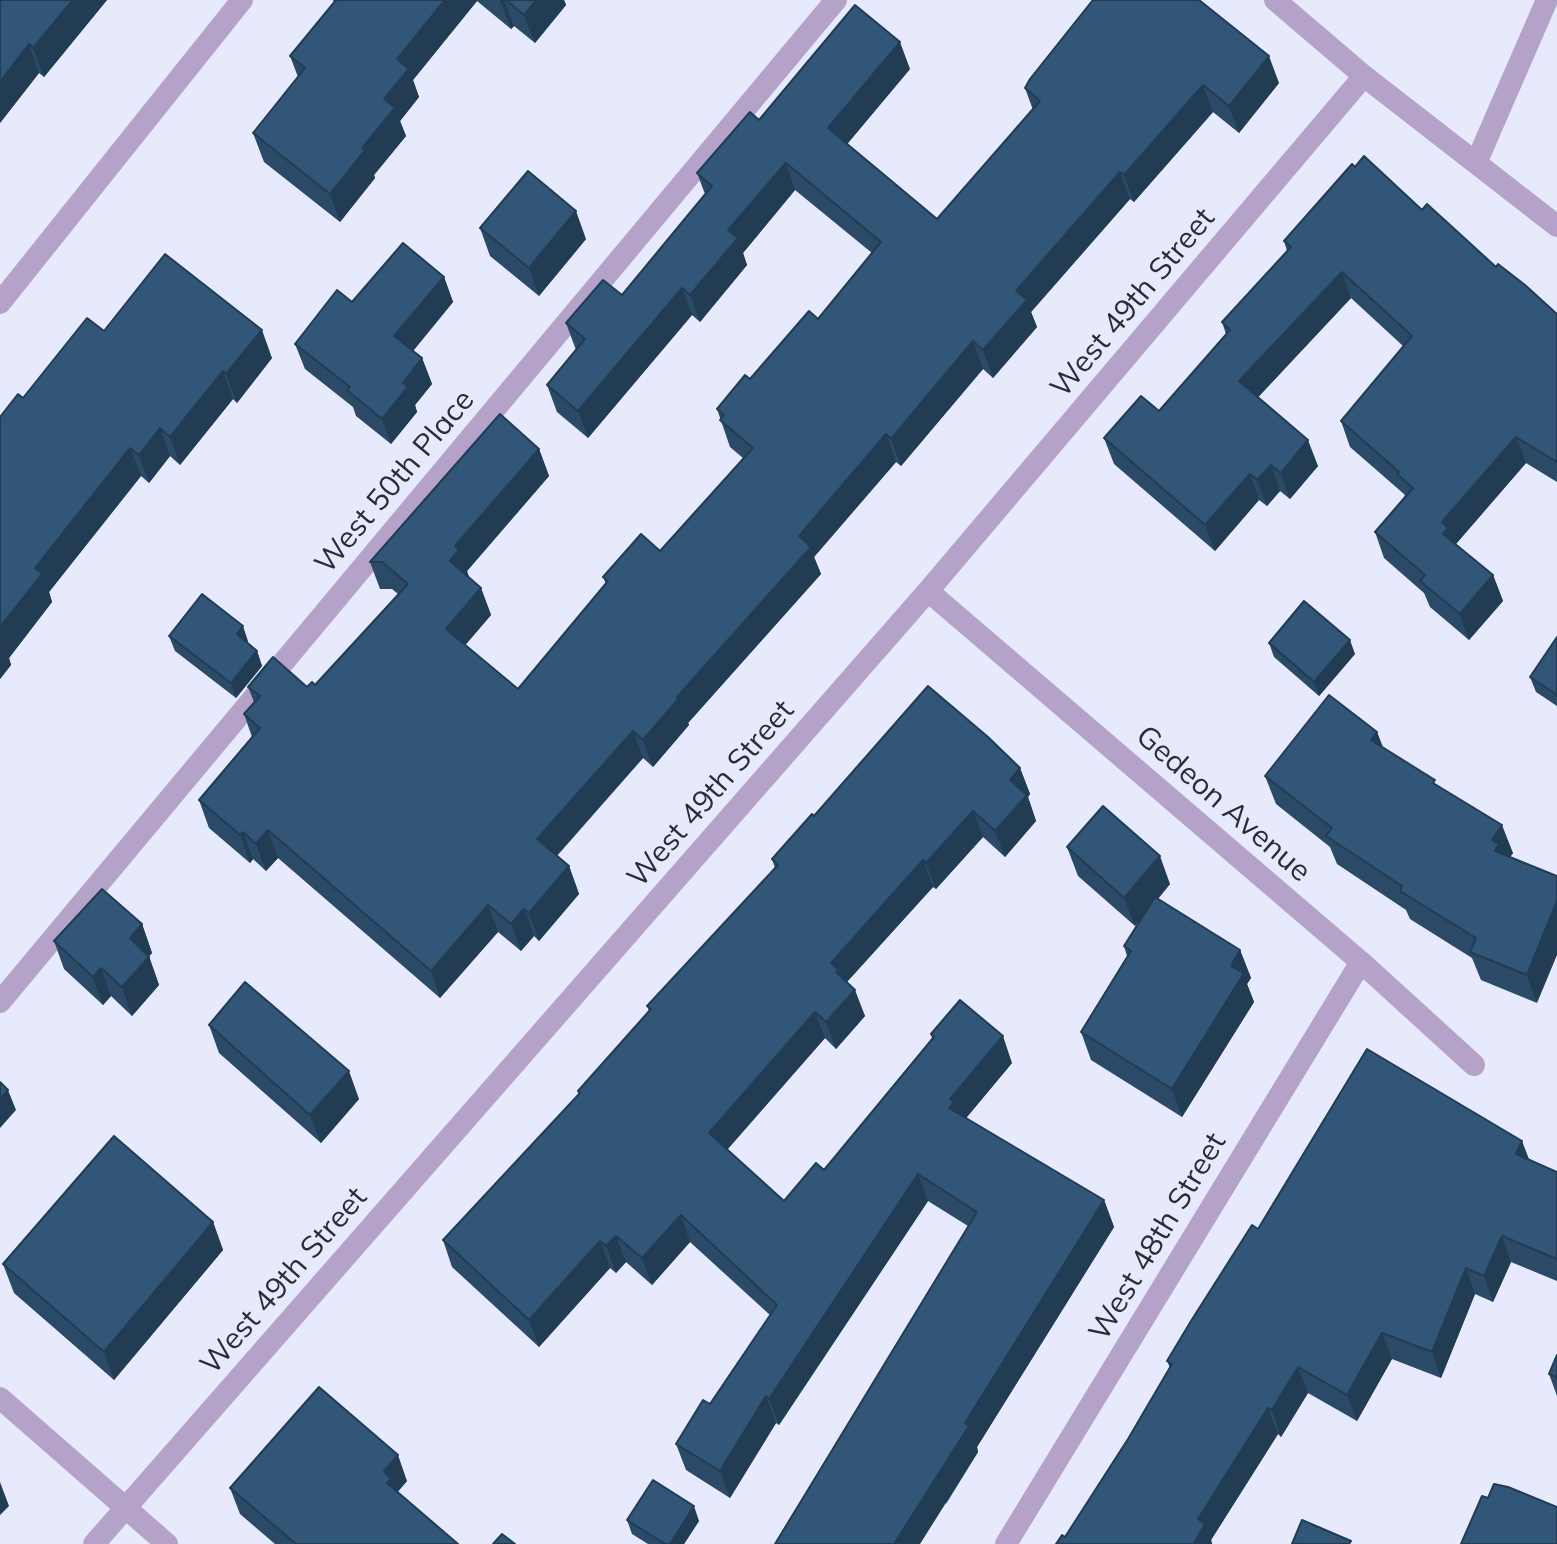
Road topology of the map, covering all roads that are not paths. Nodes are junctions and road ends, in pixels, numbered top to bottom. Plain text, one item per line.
1 (242, 0) edge
2 (836, 0) edge
3 (1275, 0) edge
4 (1547, 0) edge
5 (1364, 76) junction
6 (1476, 163) junction
7 (1557, 226) edge
8 (0, 303) edge
9 (928, 591) junction
10 (1361, 962) junction
11 (0, 1002) edge
12 (1474, 1065) dead end
13 (0, 1398) edge
14 (125, 1508) junction
15 (94, 1544) edge
16 (167, 1544) edge
17 (1006, 1544) edge

1 - 8 street
2 - 11 street, West 50th Place
3 - 5 street
4 - 6 street
5 - 6 street
5 - 9 street, West 49th Street
6 - 7 street
9 - 10 street, Gedeon Avenue
9 - 14 street, West 49th Street
10 - 12 street, Gedeon Avenue
10 - 17 street, West 48th Street
13 - 14 street
14 - 15 street, West 49th Street
14 - 16 street

